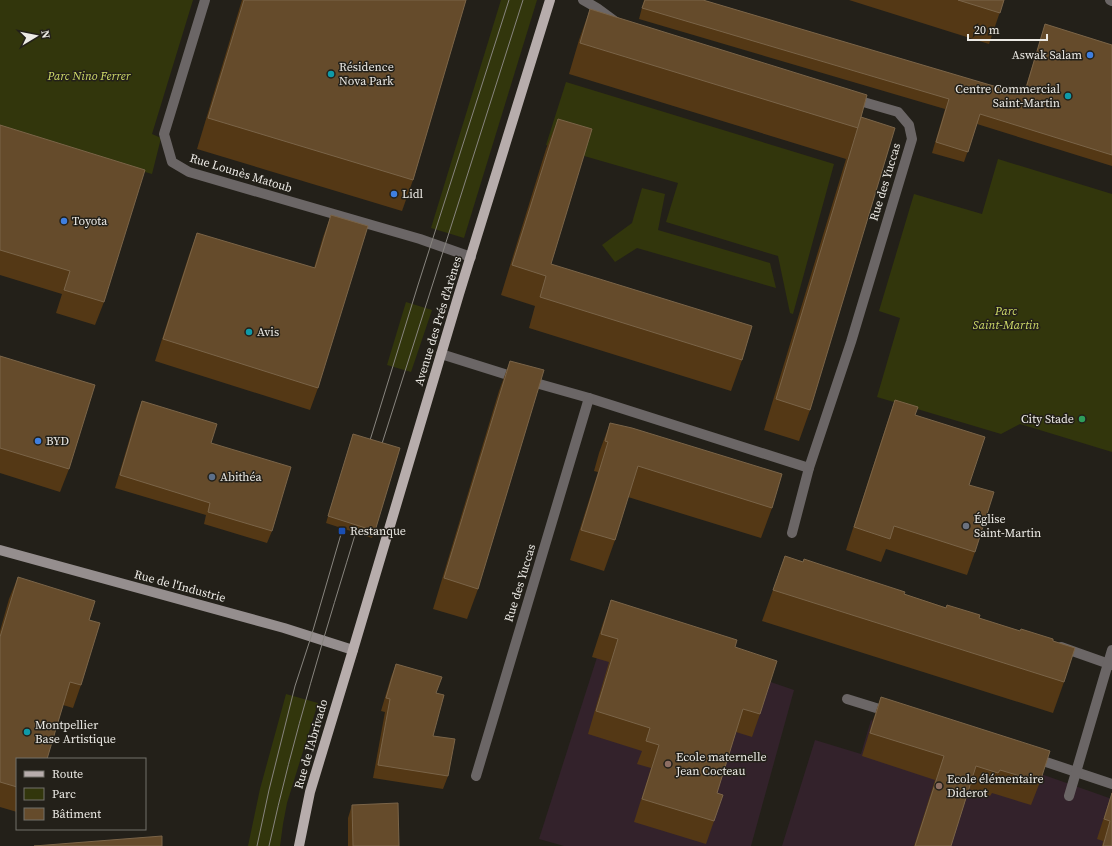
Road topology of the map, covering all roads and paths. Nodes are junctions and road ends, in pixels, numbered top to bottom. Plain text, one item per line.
1 (205, 0) edge
2 (550, 0) edge
3 (583, 0) edge
4 (621, 26) edge
5 (845, 96) edge
6 (471, 257) junction
7 (441, 354) junction
8 (589, 398) junction
9 (809, 468) junction
10 (792, 533) dead end
11 (0, 550) edge
12 (1052, 644) edge
13 (353, 650) junction
14 (1112, 650) edge
15 (1110, 664) edge
16 (847, 699) dead end
17 (898, 715) edge
18 (1024, 755) edge
19 (1076, 772) junction
20 (476, 776) dead end
21 (1112, 784) edge
22 (1069, 796) dead end
23 (299, 846) edge

1 - 6 street, Rue Lounès Matoub
2 - 6 main road, Avenue des Prés d'Arènes
3 - 4 street
5 - 9 street, Rue des Yuccas
6 - 7 main road, Avenue des Prés d'Arènes
7 - 8 street
7 - 13 main road, Avenue des Prés d'Arènes
8 - 9 street
8 - 20 street, Rue des Yuccas
9 - 10 street, Rue des Yuccas
11 - 13 street, Rue de l'Industrie
12 - 15 street
13 - 23 main road, Rue de l'Abrivado
14 - 15 street
15 - 19 street
16 - 17 street
18 - 19 street
19 - 21 street
19 - 22 street

